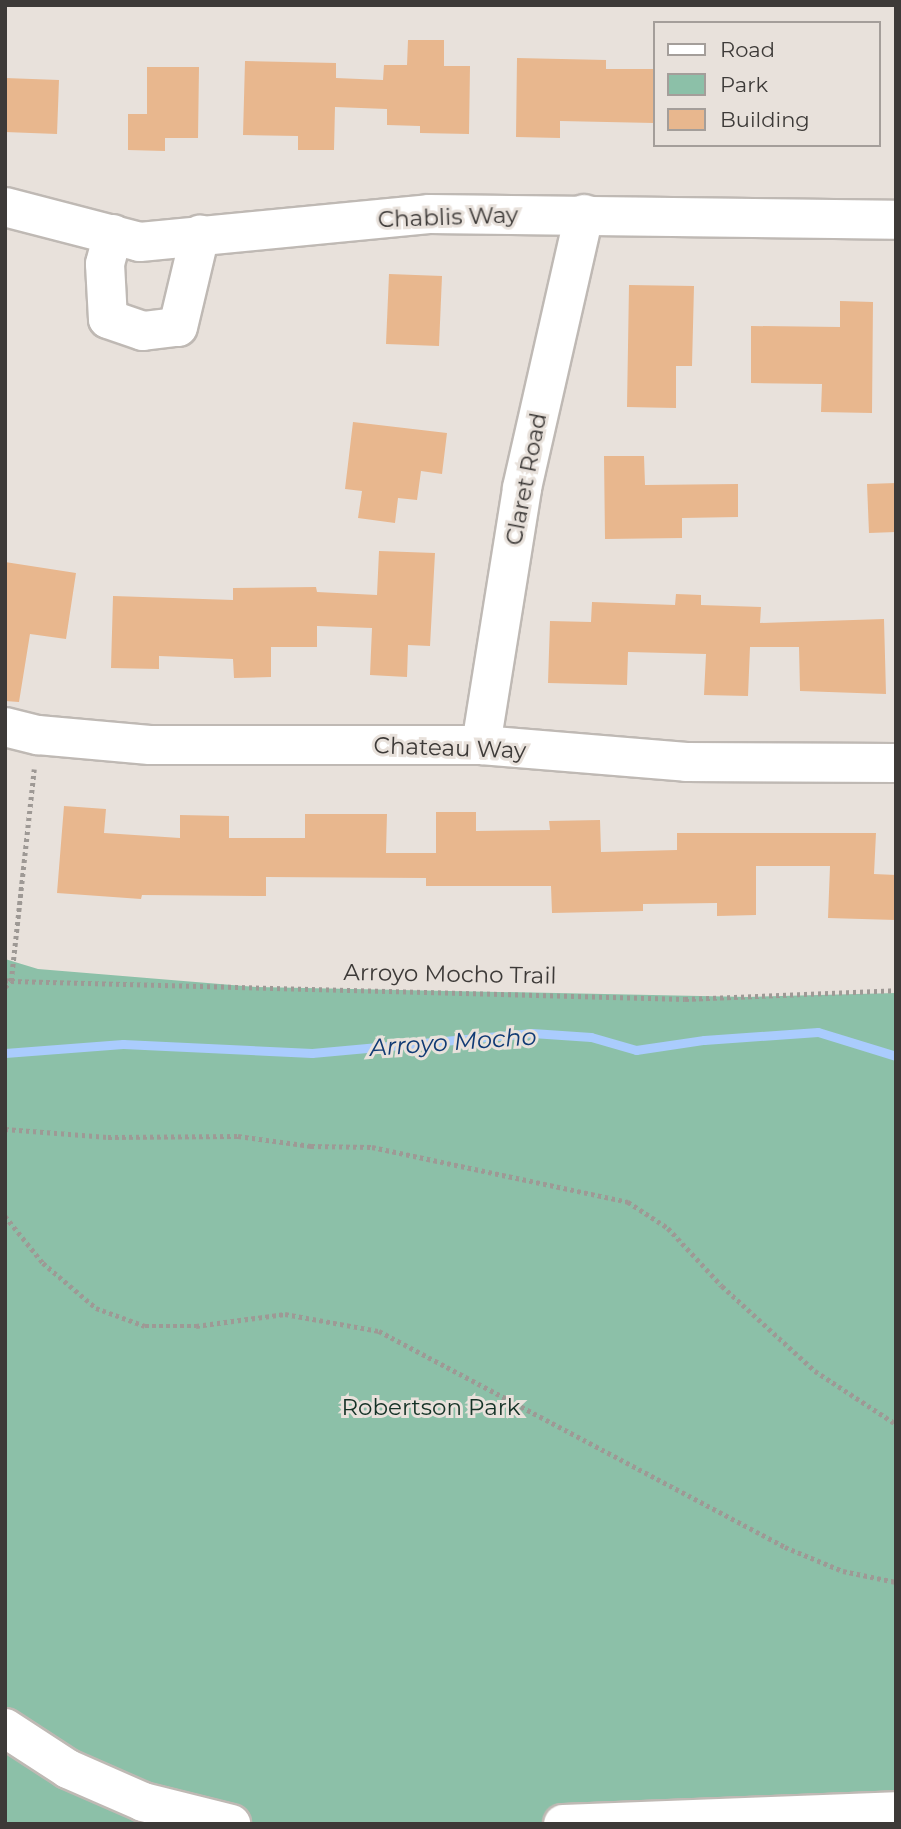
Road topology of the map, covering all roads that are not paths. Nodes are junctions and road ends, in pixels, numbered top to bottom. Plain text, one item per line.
1 (5, 207) edge
2 (584, 214) junction
3 (896, 219) edge
4 (113, 234) junction
5 (200, 236) junction
6 (22, 731) edge
7 (481, 745) junction
8 (896, 763) edge
9 (5, 1728) edge
10 (896, 1811) edge
11 (231, 1824) edge
12 (563, 1824) edge

1 - 4 street, Chablis Way
2 - 3 street, Chablis Way
2 - 5 street, Chablis Way
2 - 7 street, Claret Road
4 - 5 street, Chablis Way
4 - 5 street
6 - 7 street, Chateau Way
7 - 8 street, Chateau Way
9 - 11 street
10 - 12 street

